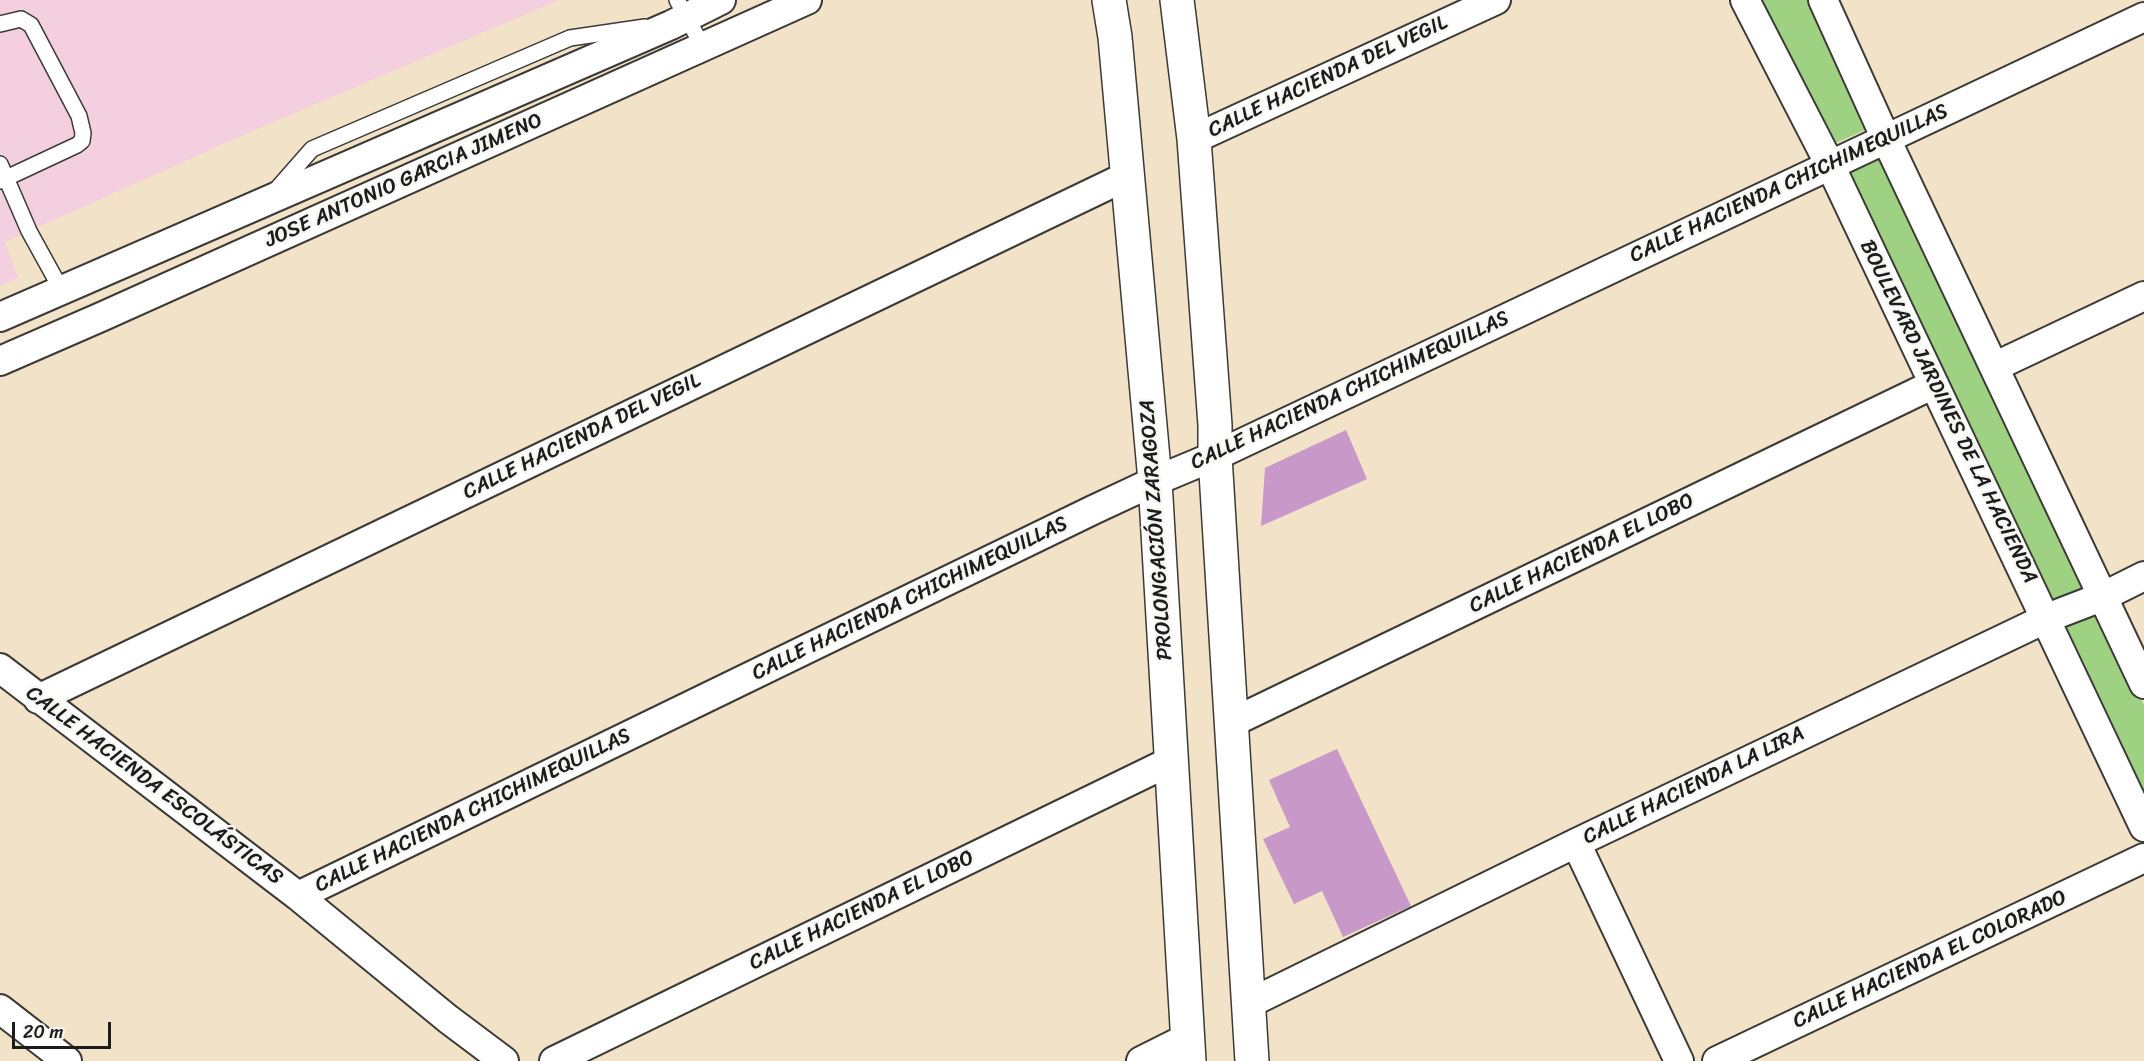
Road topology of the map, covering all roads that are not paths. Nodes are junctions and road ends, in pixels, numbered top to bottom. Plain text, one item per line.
1 (721, 0) edge
2 (807, 0) edge
3 (1109, 0) edge
4 (1177, 0) edge
5 (1496, 0) edge
6 (1745, 0) edge
7 (1823, 0) edge
8 (678, 14) edge
9 (2144, 17) edge
10 (0, 24) edge
11 (703, 47) junction
12 (1194, 139) junction
13 (1886, 139) junction
14 (0, 164) edge
15 (1830, 165) junction
16 (1127, 176) junction
17 (3, 180) edge
18 (62, 291) junction
19 (2144, 296) edge
20 (0, 317) edge
21 (0, 361) edge
22 (1994, 367) junction
23 (1934, 384) junction
24 (1215, 456) junction
25 (1155, 480) junction
26 (2144, 576) edge
27 (2104, 596) junction
28 (2046, 618) junction
29 (0, 668) edge
30 (2144, 684) edge
31 (38, 699) junction
32 (1231, 723) junction
33 (1171, 761) junction
34 (2144, 827) edge
35 (1575, 843) junction
36 (2144, 858) edge
37 (298, 896) junction
38 (1248, 1004) junction
39 (0, 1009) edge
40 (1188, 1049) edge
41 (67, 1061) edge
42 (504, 1061) edge
43 (554, 1061) edge
44 (1141, 1061) edge
45 (1252, 1061) edge
46 (1679, 1061) edge
47 (1717, 1061) edge

1 - 8 street, JOSE ANTONIO GARCIA JIMENO
2 - 11 street, JOSE ANTONIO GARCIA JIMENO
3 - 16 main road, PROLONGACIÓN ZARAGOZA
4 - 12 main road
5 - 12 street, CALLE HACIENDA DEL VEGIL
6 - 15 street, BOULEVARD JARDINES DE LA HACIENDA
7 - 13 street
8 - 11 lane
8 - 18 street, JOSE ANTONIO GARCIA JIMENO
9 - 13 street, CALLE HACIENDA CHICHIMEQUILLAS
10 - 17 lane
11 - 21 street, JOSE ANTONIO GARCIA JIMENO
12 - 24 main road
13 - 15 street, CALLE HACIENDA CHICHIMEQUILLAS
13 - 22 street
14 - 17 lane
15 - 23 street, BOULEVARD JARDINES DE LA HACIENDA
15 - 24 street, CALLE HACIENDA CHICHIMEQUILLAS
16 - 25 main road, PROLONGACIÓN ZARAGOZA
16 - 31 street, CALLE HACIENDA DEL VEGIL
17 - 18 lane
18 - 20 street, JOSE ANTONIO GARCIA JIMENO
19 - 22 street
22 - 27 street
23 - 28 street, BOULEVARD JARDINES DE LA HACIENDA
23 - 32 street, CALLE HACIENDA EL LOBO
24 - 25 street, CALLE HACIENDA CHICHIMEQUILLAS
24 - 32 main road
25 - 33 main road, PROLONGACIÓN ZARAGOZA
25 - 37 street, CALLE HACIENDA CHICHIMEQUILLAS
26 - 27 street, CALLE HACIENDA LA LIRA
27 - 28 street, CALLE HACIENDA LA LIRA
27 - 30 street
28 - 34 street, BOULEVARD JARDINES DE LA HACIENDA
28 - 35 street, CALLE HACIENDA LA LIRA
29 - 31 street, CALLE HACIENDA ESCOLÁSTICAS
31 - 37 street, CALLE HACIENDA ESCOLÁSTICAS
32 - 38 main road
33 - 40 main road, PROLONGACIÓN ZARAGOZA
33 - 43 street, CALLE HACIENDA EL LOBO
35 - 38 street, CALLE HACIENDA LA LIRA
35 - 46 street
36 - 47 street, CALLE HACIENDA EL COLORADO
37 - 42 street, CALLE HACIENDA ESCOLÁSTICAS
38 - 45 main road
39 - 41 street
40 - 44 street

